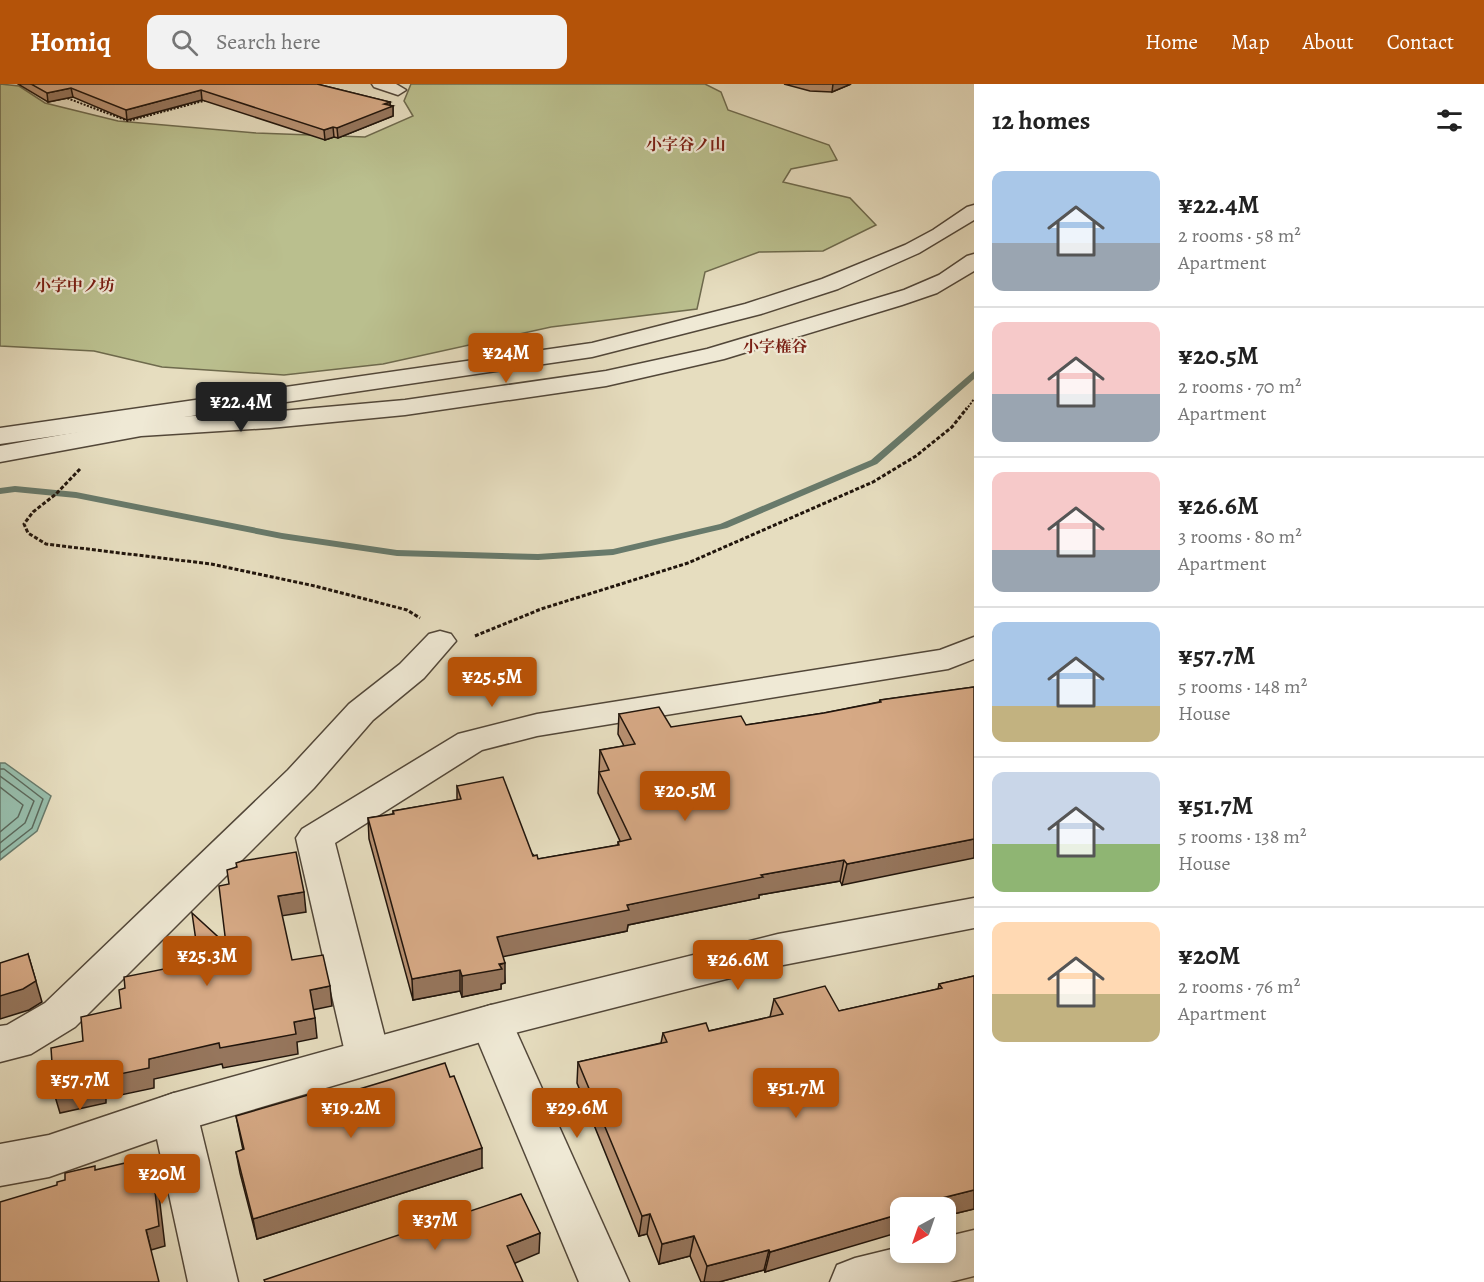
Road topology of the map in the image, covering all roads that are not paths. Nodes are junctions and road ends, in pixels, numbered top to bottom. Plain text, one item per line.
1 (380, 84) edge
2 (398, 90) dead end
3 (974, 211) edge
4 (974, 260) edge
5 (473, 368) junction
6 (134, 429) junction
7 (0, 436) edge
8 (0, 454) edge
9 (440, 641) road end
10 (974, 646) edge
11 (974, 913) edge
12 (491, 1022) junction
13 (0, 1044) edge
14 (368, 1057) junction
15 (174, 1113) junction
16 (0, 1165) edge
17 (974, 1253) edge
18 (213, 1282) edge
19 (604, 1282) edge
20 (855, 1282) edge

1 - 2 street
3 - 5 street
4 - 6 street
5 - 6 street
5 - 7 street
6 - 8 street
9 - 13 street
10 - 14 street
11 - 12 street
12 - 14 street
12 - 19 street
14 - 15 street
15 - 16 street
15 - 18 street
17 - 20 street

